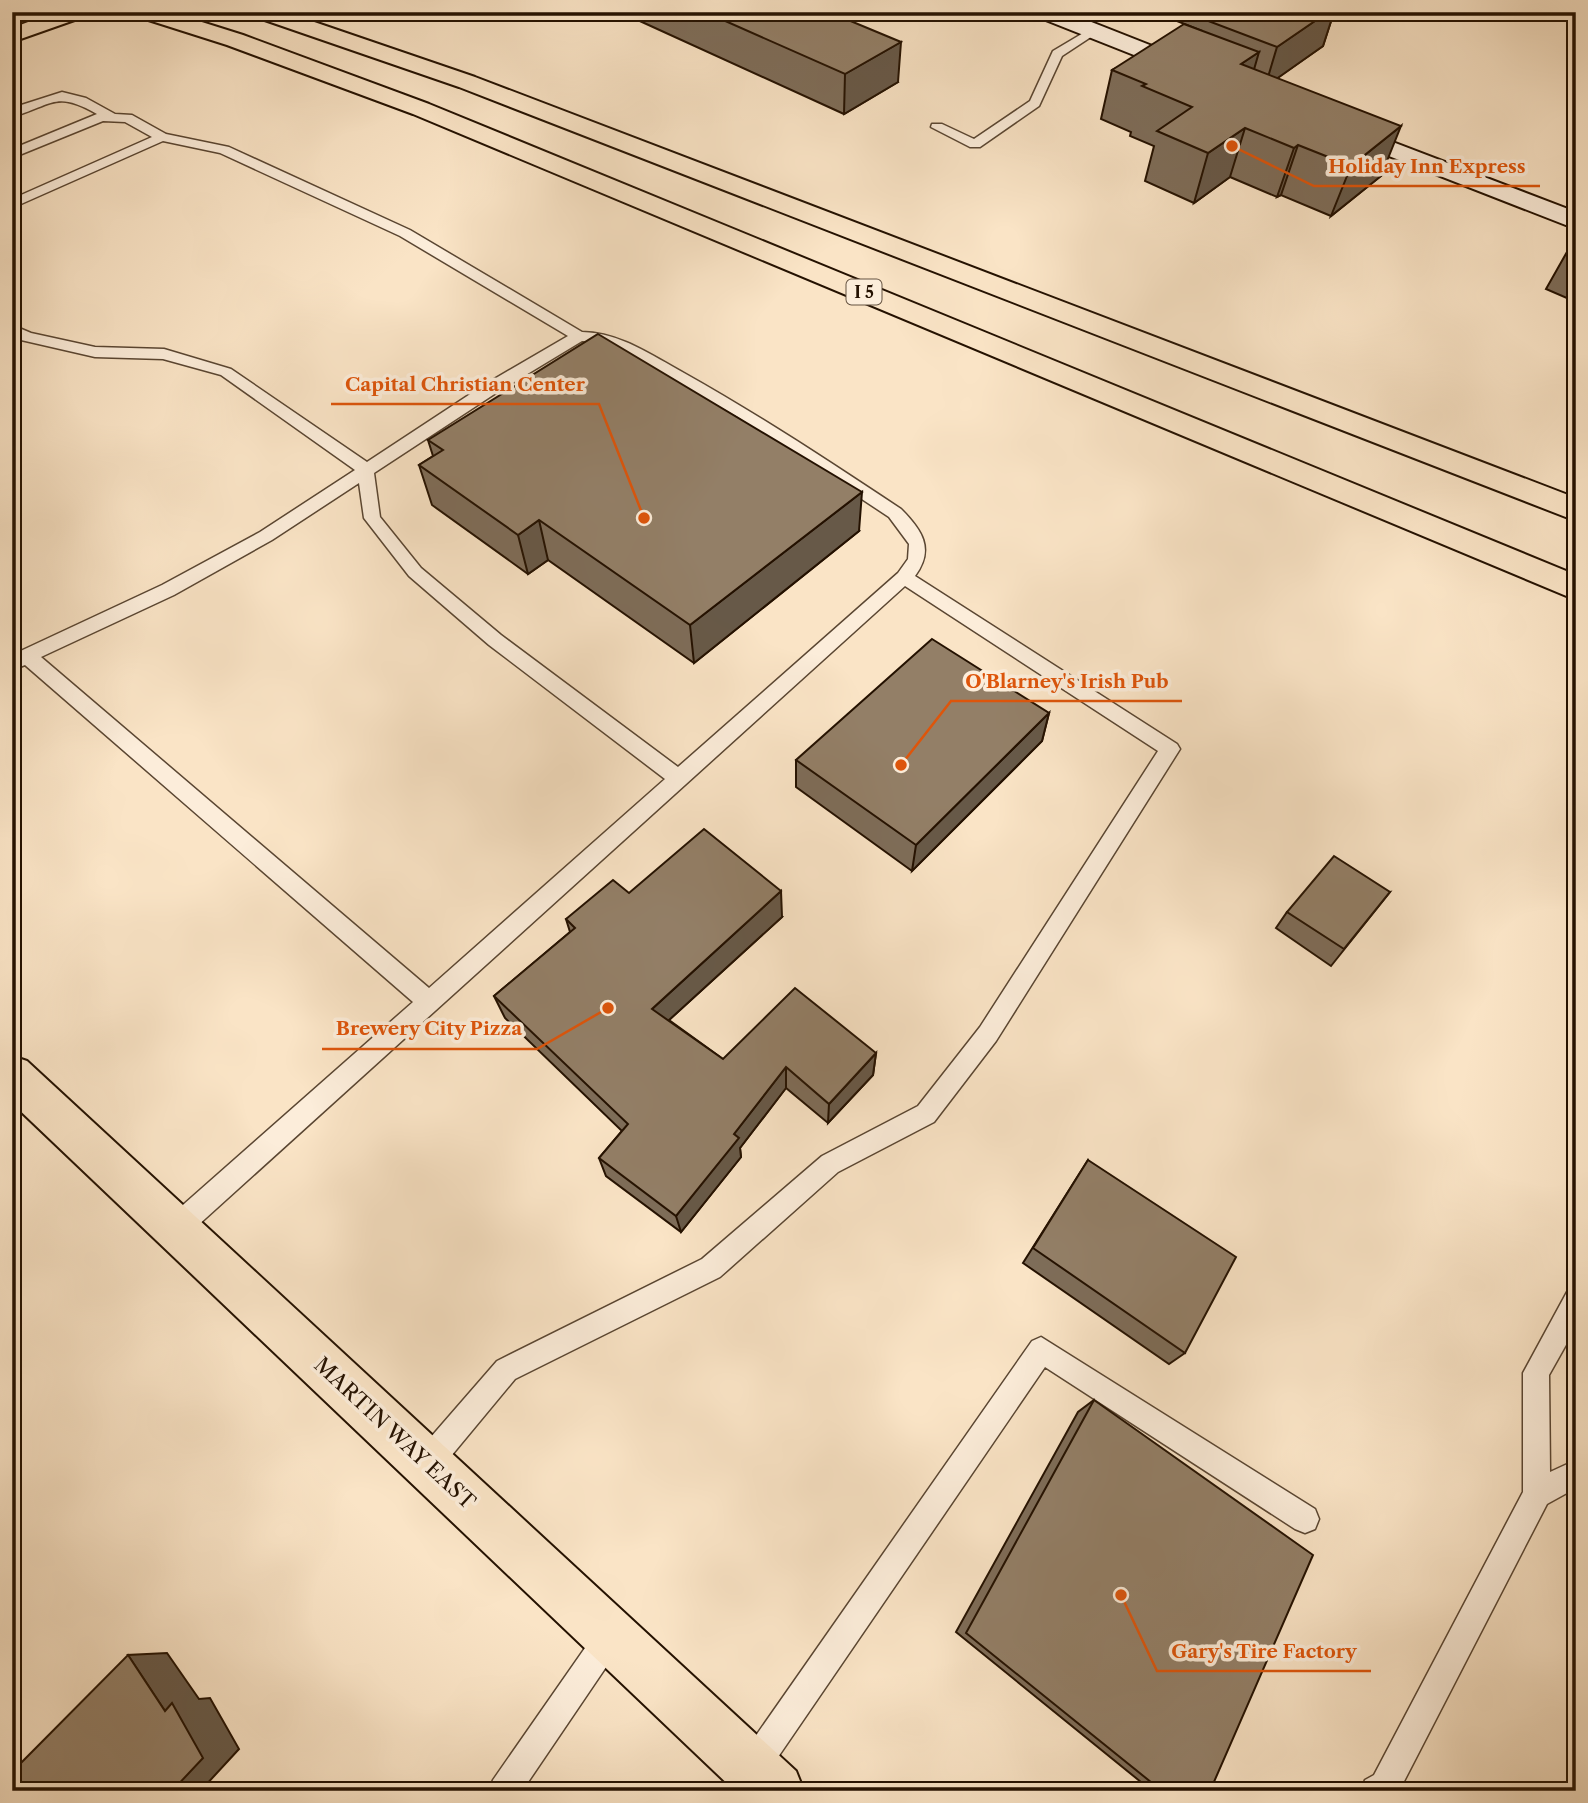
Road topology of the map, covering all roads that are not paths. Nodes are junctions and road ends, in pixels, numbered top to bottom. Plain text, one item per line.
1 (75, 12) edge
2 (147, 12) edge
3 (264, 12) edge
4 (1046, 12) edge
5 (1094, 31) junction
6 (12, 36) edge
7 (1217, 80) edge
8 (12, 113) edge
9 (110, 116) junction
10 (1319, 120) edge
11 (937, 127) dead end
12 (162, 137) junction
13 (12, 154) edge
14 (12, 204) edge
15 (1576, 221) edge
16 (12, 329) edge
17 (579, 336) junction
18 (365, 469) junction
19 (1576, 510) edge
20 (904, 577) junction
21 (1576, 588) edge
22 (20, 660) edge
23 (678, 778) junction
24 (428, 1001) junction
25 (14, 1080) edge
26 (176, 1228) junction
27 (1576, 1301) edge
28 (427, 1463) junction
29 (1576, 1473) edge
30 (1537, 1494) junction
31 (1305, 1519) dead end
32 (611, 1635) junction
33 (764, 1780) edge
34 (504, 1791) edge
35 (1376, 1791) edge

1 - 6 main road
2 - 21 main road, I 5
3 - 19 main road
4 - 5 street
5 - 7 street
5 - 11 lane
8 - 9 lane
9 - 12 lane
9 - 13 lane
10 - 15 street
12 - 14 lane
12 - 17 lane
16 - 18 lane
17 - 18 lane
17 - 20 lane
18 - 22 lane
18 - 23 lane
20 - 23 lane
20 - 28 lane
22 - 24 lane
23 - 24 lane
24 - 26 lane
25 - 26 main road, MARTIN WAY EAST
26 - 28 main road, MARTIN WAY EAST
27 - 30 lane
28 - 32 main road, MARTIN WAY EAST
29 - 30 lane
30 - 35 lane
31 - 33 lane
32 - 33 main road, MARTIN WAY EAST
32 - 34 lane

